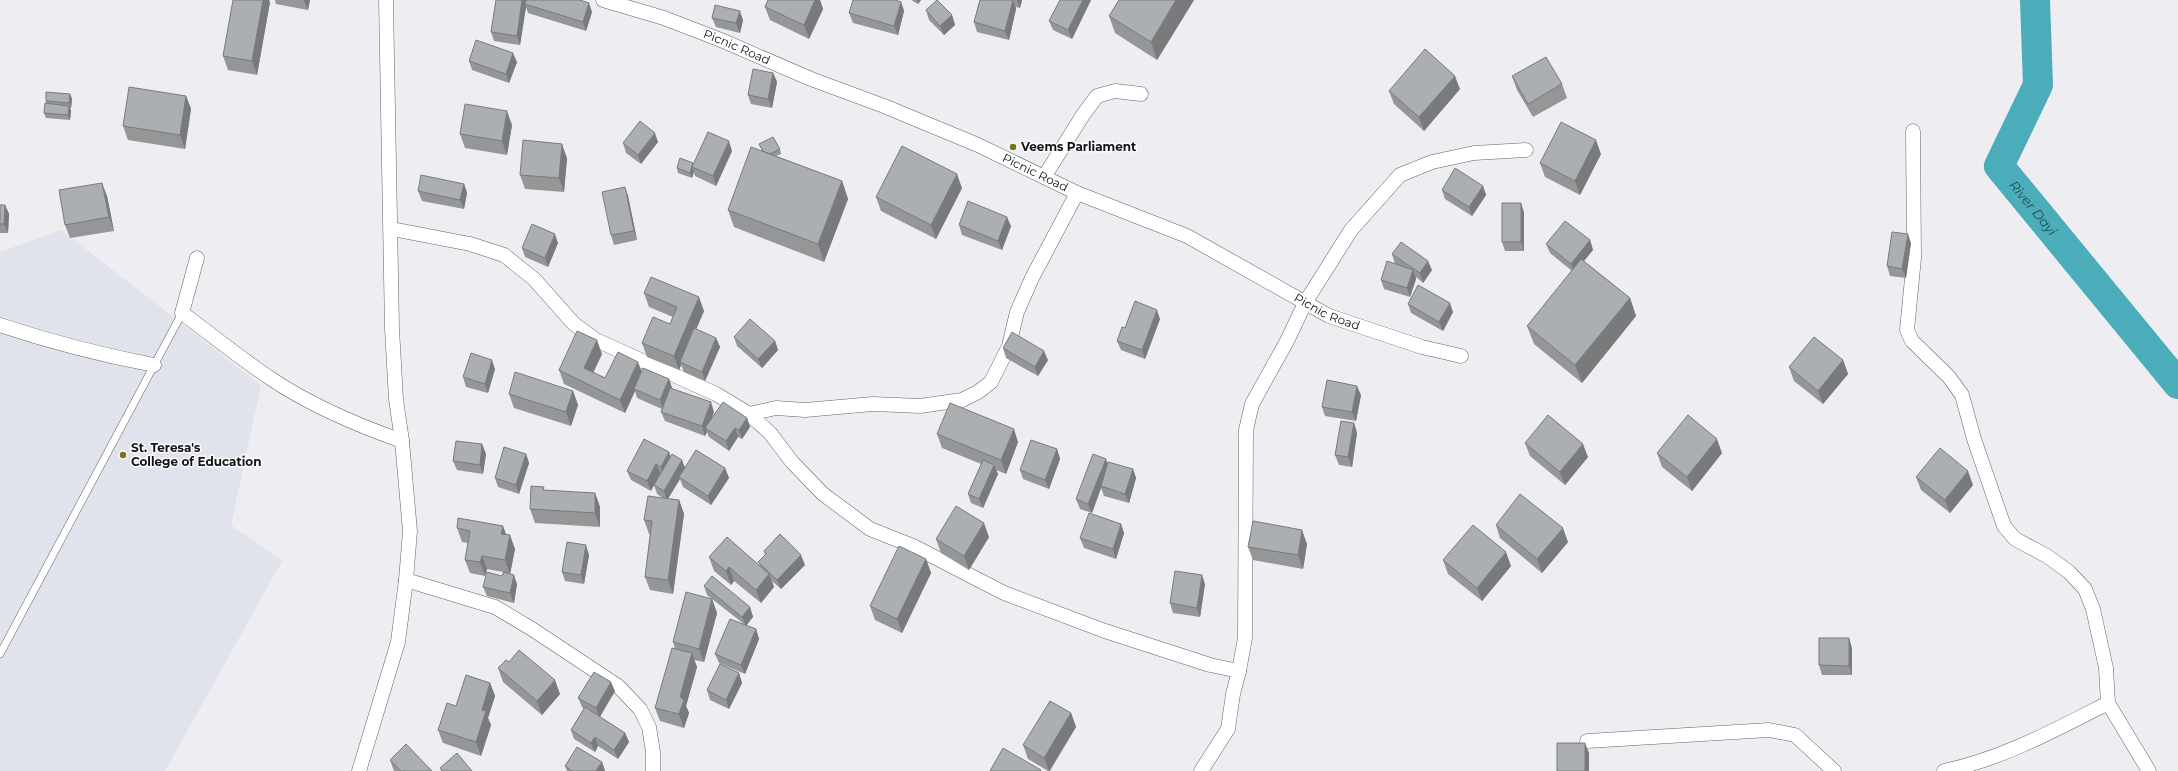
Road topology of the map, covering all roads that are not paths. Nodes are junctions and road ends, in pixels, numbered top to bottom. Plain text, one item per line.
1 (386, 0) edge
2 (603, 0) edge
3 (1141, 94) dead end
4 (1913, 131) dead end
5 (1526, 150) dead end
6 (1044, 177) junction
7 (1077, 193) junction
8 (392, 229) junction
9 (197, 258) dead end
10 (1305, 304) junction
11 (182, 313) junction
12 (0, 324) edge
13 (1462, 356) dead end
14 (154, 365) junction
15 (749, 414) junction
16 (402, 441) junction
17 (406, 580) junction
18 (0, 654) edge
19 (1239, 672) junction
20 (2108, 703) junction
21 (1587, 741) dead end
22 (359, 771) edge
23 (653, 771) edge
24 (1201, 771) edge
25 (1834, 771) edge
26 (1944, 771) edge
27 (2149, 771) edge

1 - 8 street
2 - 6 street, Picnic Road
3 - 6 street
4 - 20 street
5 - 10 street
6 - 7 street, Picnic Road
7 - 10 street, Picnic Road
7 - 15 street
8 - 15 street
8 - 16 street
9 - 11 street
10 - 13 street, Picnic Road
10 - 19 street
11 - 14 lane
11 - 16 street
12 - 14 street
14 - 18 lane
15 - 19 street
16 - 17 street
17 - 22 street
17 - 23 street
19 - 24 street
20 - 26 street
20 - 27 street
21 - 25 street

